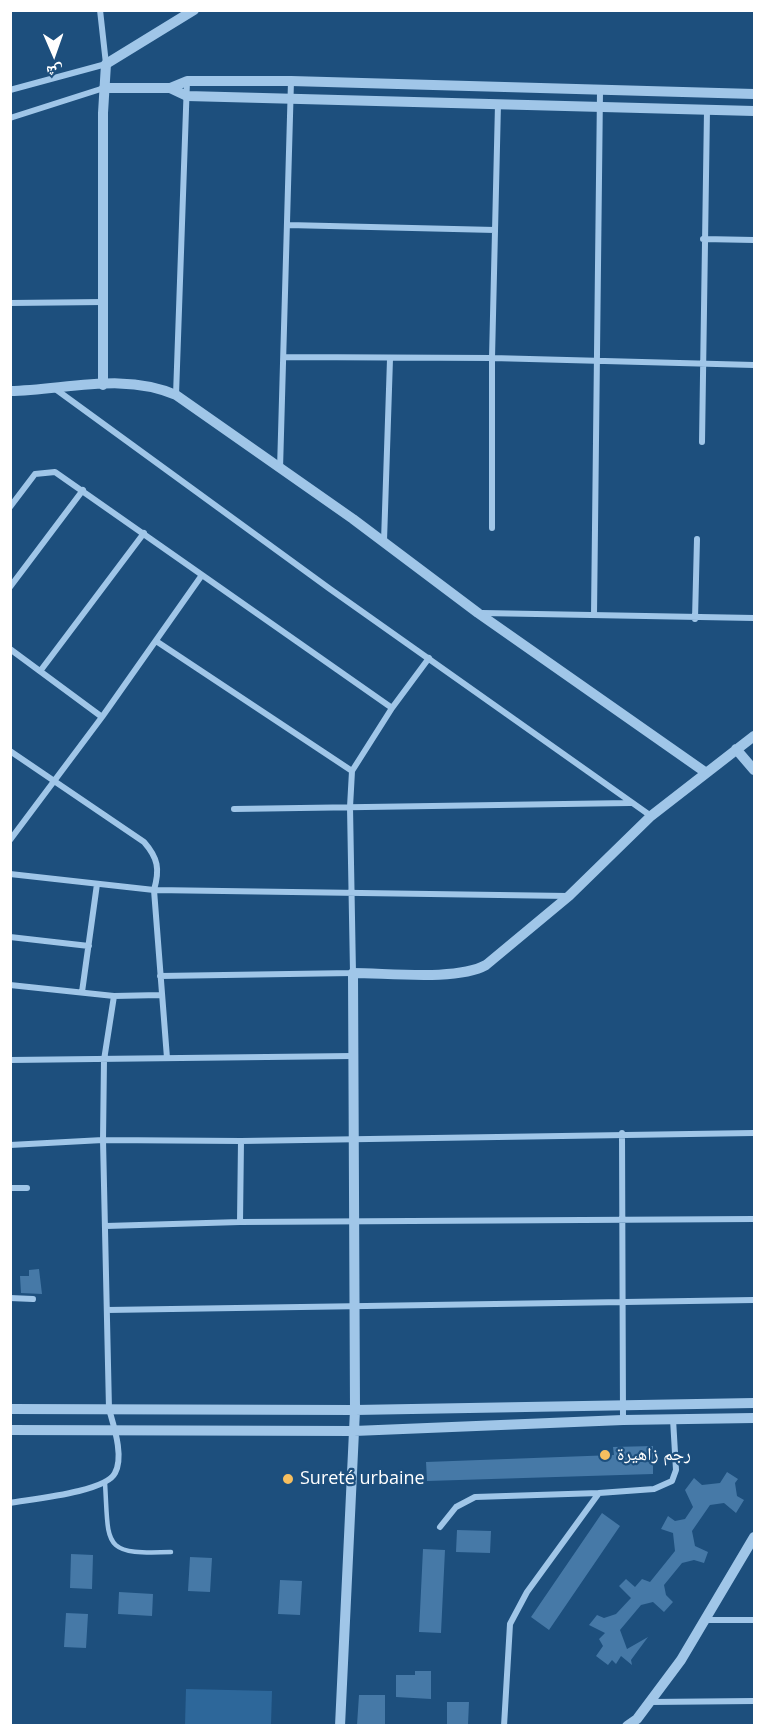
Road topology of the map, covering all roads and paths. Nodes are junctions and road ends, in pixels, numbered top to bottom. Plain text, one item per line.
1 (100, 10) edge
2 (194, 10) edge
3 (106, 64) junction
4 (187, 81) junction
5 (291, 81) junction
6 (104, 88) junction
7 (170, 88) junction
8 (10, 90) edge
9 (600, 91) junction
10 (754, 94) edge
11 (187, 96) junction
12 (290, 99) junction
13 (498, 103) junction
14 (599, 107) junction
15 (707, 110) junction
16 (754, 111) edge
17 (10, 118) edge
18 (288, 225) junction
19 (495, 230) junction
20 (704, 239) junction
21 (754, 240) edge
22 (104, 302) junction
23 (10, 303) edge
24 (285, 357) junction
25 (492, 358) junction
26 (390, 359) junction
27 (596, 362) junction
28 (702, 364) junction
29 (754, 365) edge
30 (103, 385) junction
31 (54, 388) junction
32 (13, 394) edge
33 (176, 395) junction
34 (702, 442) dead end
35 (280, 469) junction
36 (83, 490) junction
37 (10, 507) edge
38 (492, 528) dead end
39 (144, 533) junction
40 (697, 539) dead end
41 (384, 542) junction
42 (202, 575) junction
43 (10, 587) edge
44 (478, 613) junction
45 (594, 615) junction
46 (754, 618) edge
47 (695, 619) junction
48 (156, 640) junction
49 (10, 649) edge
50 (429, 658) junction
51 (41, 670) junction
52 (392, 708) junction
53 (102, 717) junction
54 (754, 736) edge
55 (736, 749) junction
56 (10, 752) edge
57 (754, 770) edge
58 (352, 771) junction
59 (705, 772) junction
60 (54, 782) junction
61 (631, 803) junction
62 (350, 807) junction
63 (234, 809) dead end
64 (651, 816) junction
65 (10, 840) edge
66 (10, 874) edge
67 (97, 884) junction
68 (154, 890) junction
69 (352, 894) junction
70 (569, 896) junction
71 (10, 937) edge
72 (89, 946) junction
73 (353, 973) junction
74 (160, 976) junction
75 (10, 985) edge
76 (82, 992) junction
77 (160, 995) junction
78 (114, 996) junction
79 (352, 1056) junction
80 (167, 1058) junction
81 (10, 1060) edge
82 (104, 1060) junction
83 (622, 1133) junction
84 (754, 1133) edge
85 (354, 1138) junction
86 (103, 1140) junction
87 (241, 1141) junction
88 (10, 1145) edge
89 (10, 1188) edge
90 (27, 1188) dead end
91 (623, 1219) junction
92 (754, 1219) edge
93 (240, 1222) junction
94 (355, 1222) junction
95 (106, 1226) junction
96 (10, 1298) edge
97 (33, 1299) dead end
98 (754, 1300) edge
99 (623, 1303) junction
100 (355, 1306) junction
101 (107, 1310) junction
102 (754, 1403) edge
103 (622, 1404) junction
104 (10, 1409) edge
105 (110, 1409) junction
106 (355, 1410) junction
107 (754, 1418) edge
108 (674, 1419) junction
109 (623, 1420) junction
110 (10, 1430) edge
111 (115, 1430) junction
112 (354, 1431) junction
113 (105, 1483) junction
114 (599, 1492) junction
115 (10, 1503) edge
116 (440, 1527) dead end
117 (754, 1537) edge
118 (171, 1552) dead end
119 (707, 1620) junction
120 (754, 1620) edge
121 (754, 1701) edge
122 (650, 1702) junction
123 (638, 1722) edge
124 (340, 1725) edge
125 (504, 1725) edge
126 (627, 1725) edge

1 - 3 street
2 - 3 street
3 - 6 street
3 - 8 street
4 - 5 street
4 - 7 street
4 - 11 street
5 - 9 street
5 - 12 street
6 - 7 street
6 - 17 street
6 - 22 street
7 - 11 street
9 - 10 street
9 - 14 street
11 - 12 street
11 - 33 street
12 - 13 street
12 - 18 street
13 - 14 street
13 - 19 street
14 - 15 street
14 - 27 street
15 - 16 street
15 - 20 street
18 - 19 street
18 - 24 street
19 - 25 street
20 - 21 street
20 - 28 street
22 - 23 street
22 - 30 street
24 - 26 street
24 - 35 street
25 - 26 street
25 - 27 street
25 - 38 street
26 - 41 street
27 - 28 street
27 - 45 street
28 - 29 street
28 - 34 street
30 - 31 street
30 - 33 street
31 - 32 street
31 - 50 street
33 - 35 street
35 - 41 street
36 - 37 street
36 - 39 street
36 - 43 street
39 - 42 street
39 - 51 street
40 - 47 street
41 - 44 street
42 - 48 street
42 - 52 street
44 - 45 street
44 - 59 street
45 - 47 street
46 - 47 street
48 - 53 street
48 - 58 street
49 - 51 street
50 - 52 street
50 - 61 street
51 - 53 street
52 - 58 street
53 - 60 street
54 - 55 street
55 - 57 street
55 - 59 street
56 - 60 street
58 - 62 street
59 - 64 street
60 - 65 street
60 - 68 street
61 - 62 street
61 - 64 street
62 - 63 street
62 - 69 street
64 - 70 street
66 - 67 street
67 - 68 street
67 - 72 street
68 - 69 street
68 - 74 street
69 - 70 street
69 - 73 street
70 - 73 street
71 - 72 street
72 - 76 street
73 - 74 street
73 - 79 street
74 - 77 street
75 - 76 street
76 - 78 street
77 - 78 street
77 - 80 street
78 - 82 street
79 - 80 street
79 - 85 street
80 - 82 street
81 - 82 street
82 - 86 street
83 - 84 street
83 - 85 street
83 - 91 street
85 - 87 street
85 - 94 street
86 - 87 street
86 - 88 street
86 - 95 street
87 - 93 street
89 - 90 street
91 - 92 street
91 - 94 street
91 - 99 street
93 - 94 street
93 - 95 street
94 - 100 street
95 - 101 street
96 - 97 street
98 - 99 street
99 - 100 street
99 - 103 street
100 - 101 street
100 - 106 street
101 - 105 street
102 - 103 street
103 - 106 street
103 - 109 street
104 - 105 street
105 - 106 street
105 - 111 street
106 - 112 street
107 - 108 street
108 - 109 street
108 - 114 street
109 - 112 street
110 - 111 street
111 - 112 street
111 - 113 street
112 - 124 street
113 - 115 street
113 - 118 lane
114 - 116 street
114 - 125 street
117 - 119 street
119 - 120 street
119 - 122 street
121 - 122 street
122 - 123 street
123 - 126 street

